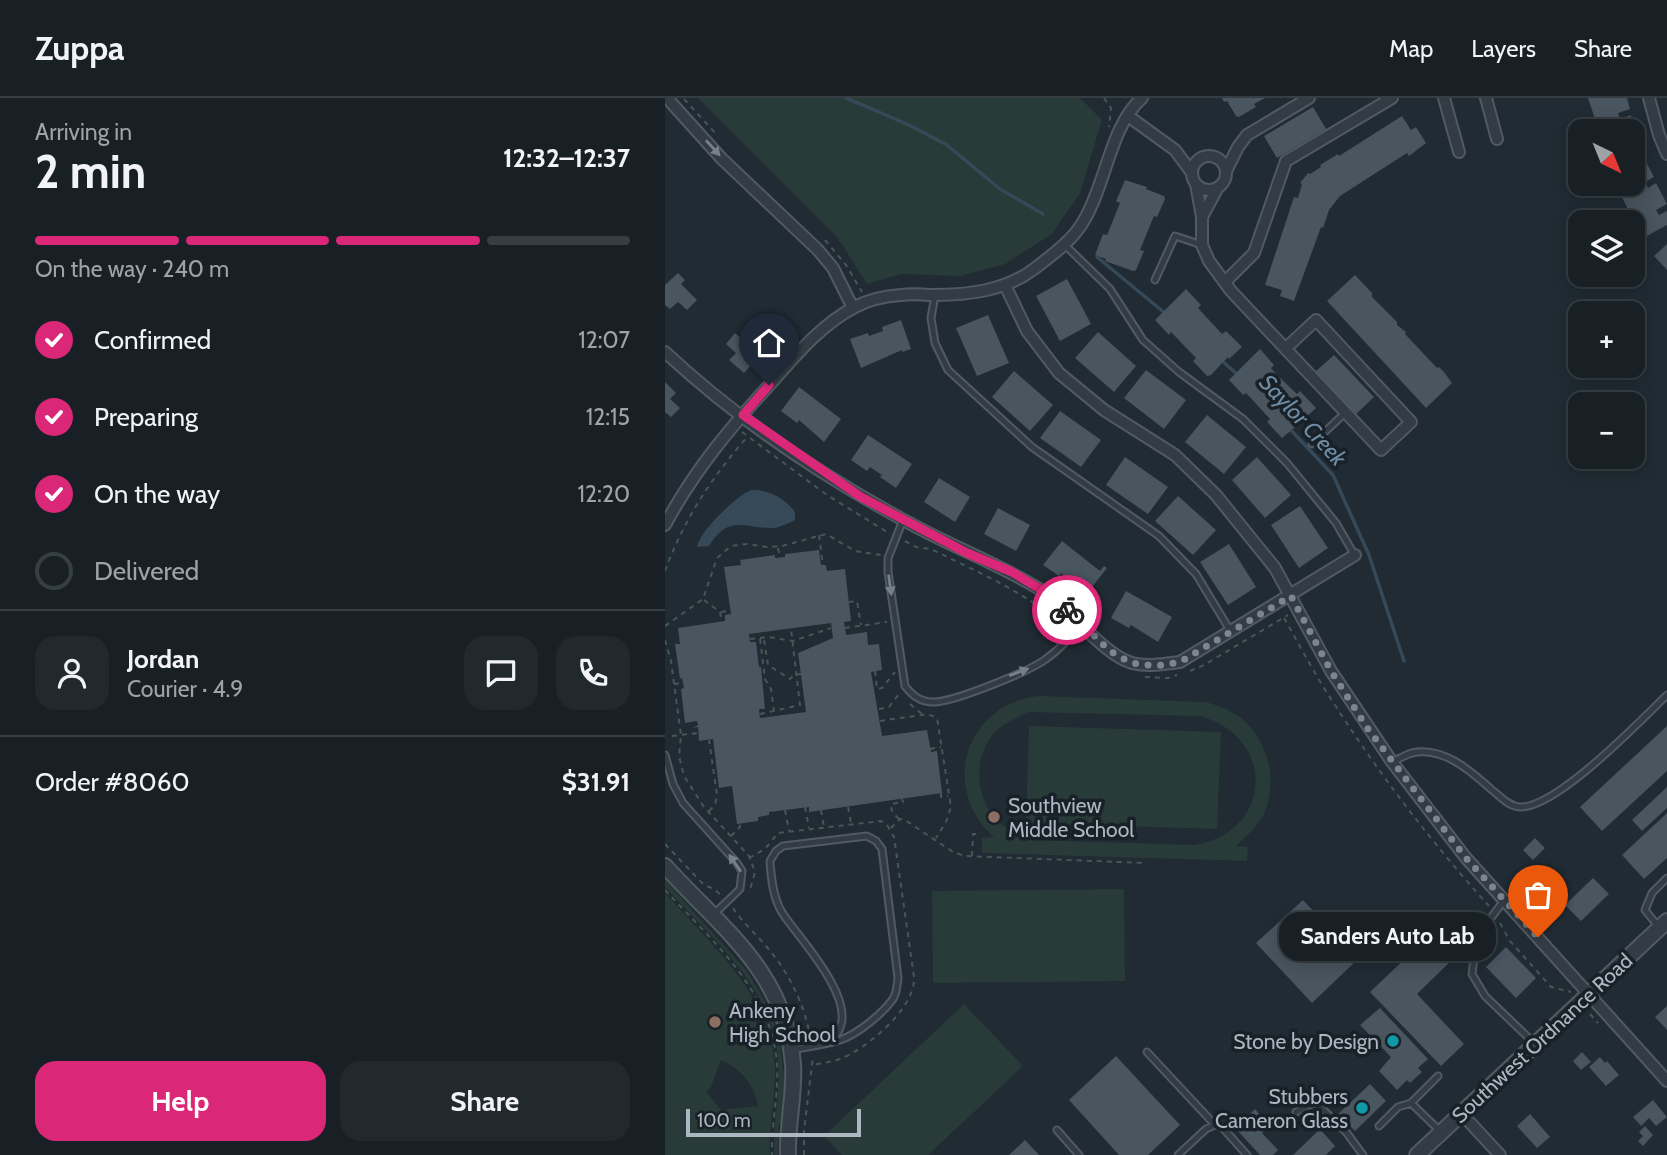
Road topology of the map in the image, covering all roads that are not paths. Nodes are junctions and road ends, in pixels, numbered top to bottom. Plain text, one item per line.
1 (667, 98) edge
2 (1122, 98) edge
3 (1309, 98) edge
4 (1392, 98) edge
5 (1444, 98) edge
6 (1486, 98) edge
7 (1649, 98) edge
8 (1134, 107) edge
9 (1497, 139) dead end
10 (1238, 147) junction
11 (1175, 150) junction
12 (1459, 152) dead end
13 (1667, 154) edge
14 (1209, 156) junction
15 (1226, 171) junction
16 (1194, 179) junction
17 (1217, 189) junction
18 (1202, 217) junction
19 (1065, 244) junction
20 (1202, 244) junction
21 (1155, 280) dead end
22 (1225, 282) junction
23 (1005, 285) junction
24 (935, 295) junction
25 (853, 308) junction
26 (1286, 348) junction
27 (665, 352) edge
28 (1346, 412) junction
29 (743, 415) junction
30 (1312, 444) dead end
31 (903, 520) junction
32 (665, 525) edge
33 (1355, 555) joint
34 (1291, 596) junction
35 (1079, 622) junction
36 (1231, 632) junction
37 (1667, 695) edge
38 (665, 755) edge
39 (1392, 762) junction
40 (665, 866) edge
41 (1667, 878) edge
42 (1505, 899) junction
43 (711, 916) junction
44 (1663, 924) edge
45 (1588, 994) junction
46 (831, 1042) junction
47 (1535, 1044) junction
48 (791, 1050) junction
49 (1147, 1052) dead end
50 (1438, 1076) dead end
51 (1667, 1081) edge
52 (1411, 1103) junction
53 (1296, 1112) dead end
54 (1461, 1113) junction
55 (1215, 1125) junction
56 (1379, 1126) dead end
57 (1057, 1130) dead end
58 (1441, 1132) junction
59 (788, 1155) edge
60 (1079, 1155) edge
61 (1178, 1155) edge
62 (1247, 1155) edge
63 (1363, 1155) edge
64 (1417, 1155) edge
65 (1500, 1155) edge

1 -> 25 street
2 - 8 street
3 - 10 street
4 - 22 street
5 - 12 street
6 - 9 street
7 - 13 street
8 - 11 street
8 - 19 street
10 - 14 street
10 - 15 street
11 - 14 street
11 - 16 street
14 - 15 street
14 - 16 street
15 - 17 street
16 - 17 street
16 - 18 street
17 - 18 street
18 - 20 street
19 - 23 street
19 - 33 lane
20 - 21 lane
20 - 22 street
22 - 26 street
23 - 24 street
23 - 34 street
24 - 25 street
24 - 36 lane
25 - 29 street
26 - 28 street
26 - 28 street
27 - 29 street
28 - 30 lane
29 - 31 street
29 - 32 street
31 - 35 street
31 -> 35 lane
33 - 34 street
34 - 36 street
34 - 39 street
35 - 36 street
37 - 39 lane
43 -> 38 lane
39 - 42 street
40 - 43 street
41 - 44 lane
42 - 45 street
42 - 47 lane
43 - 48 street
44 - 45 street, Southwest Ordnance Road
45 - 47 street, Southwest Ordnance Road
45 - 51 street
46 - 46 lane
46 - 48 lane
47 - 54 street, Southwest Ordnance Road
48 - 59 street
49 - 55 lane
50 - 52 lane
52 - 56 lane
52 - 58 lane
53 - 63 lane
54 - 58 street, Southwest Ordnance Road
54 - 65 street
55 - 61 lane
55 - 62 lane
57 - 60 lane
58 - 64 street, Southwest Ordnance Road

